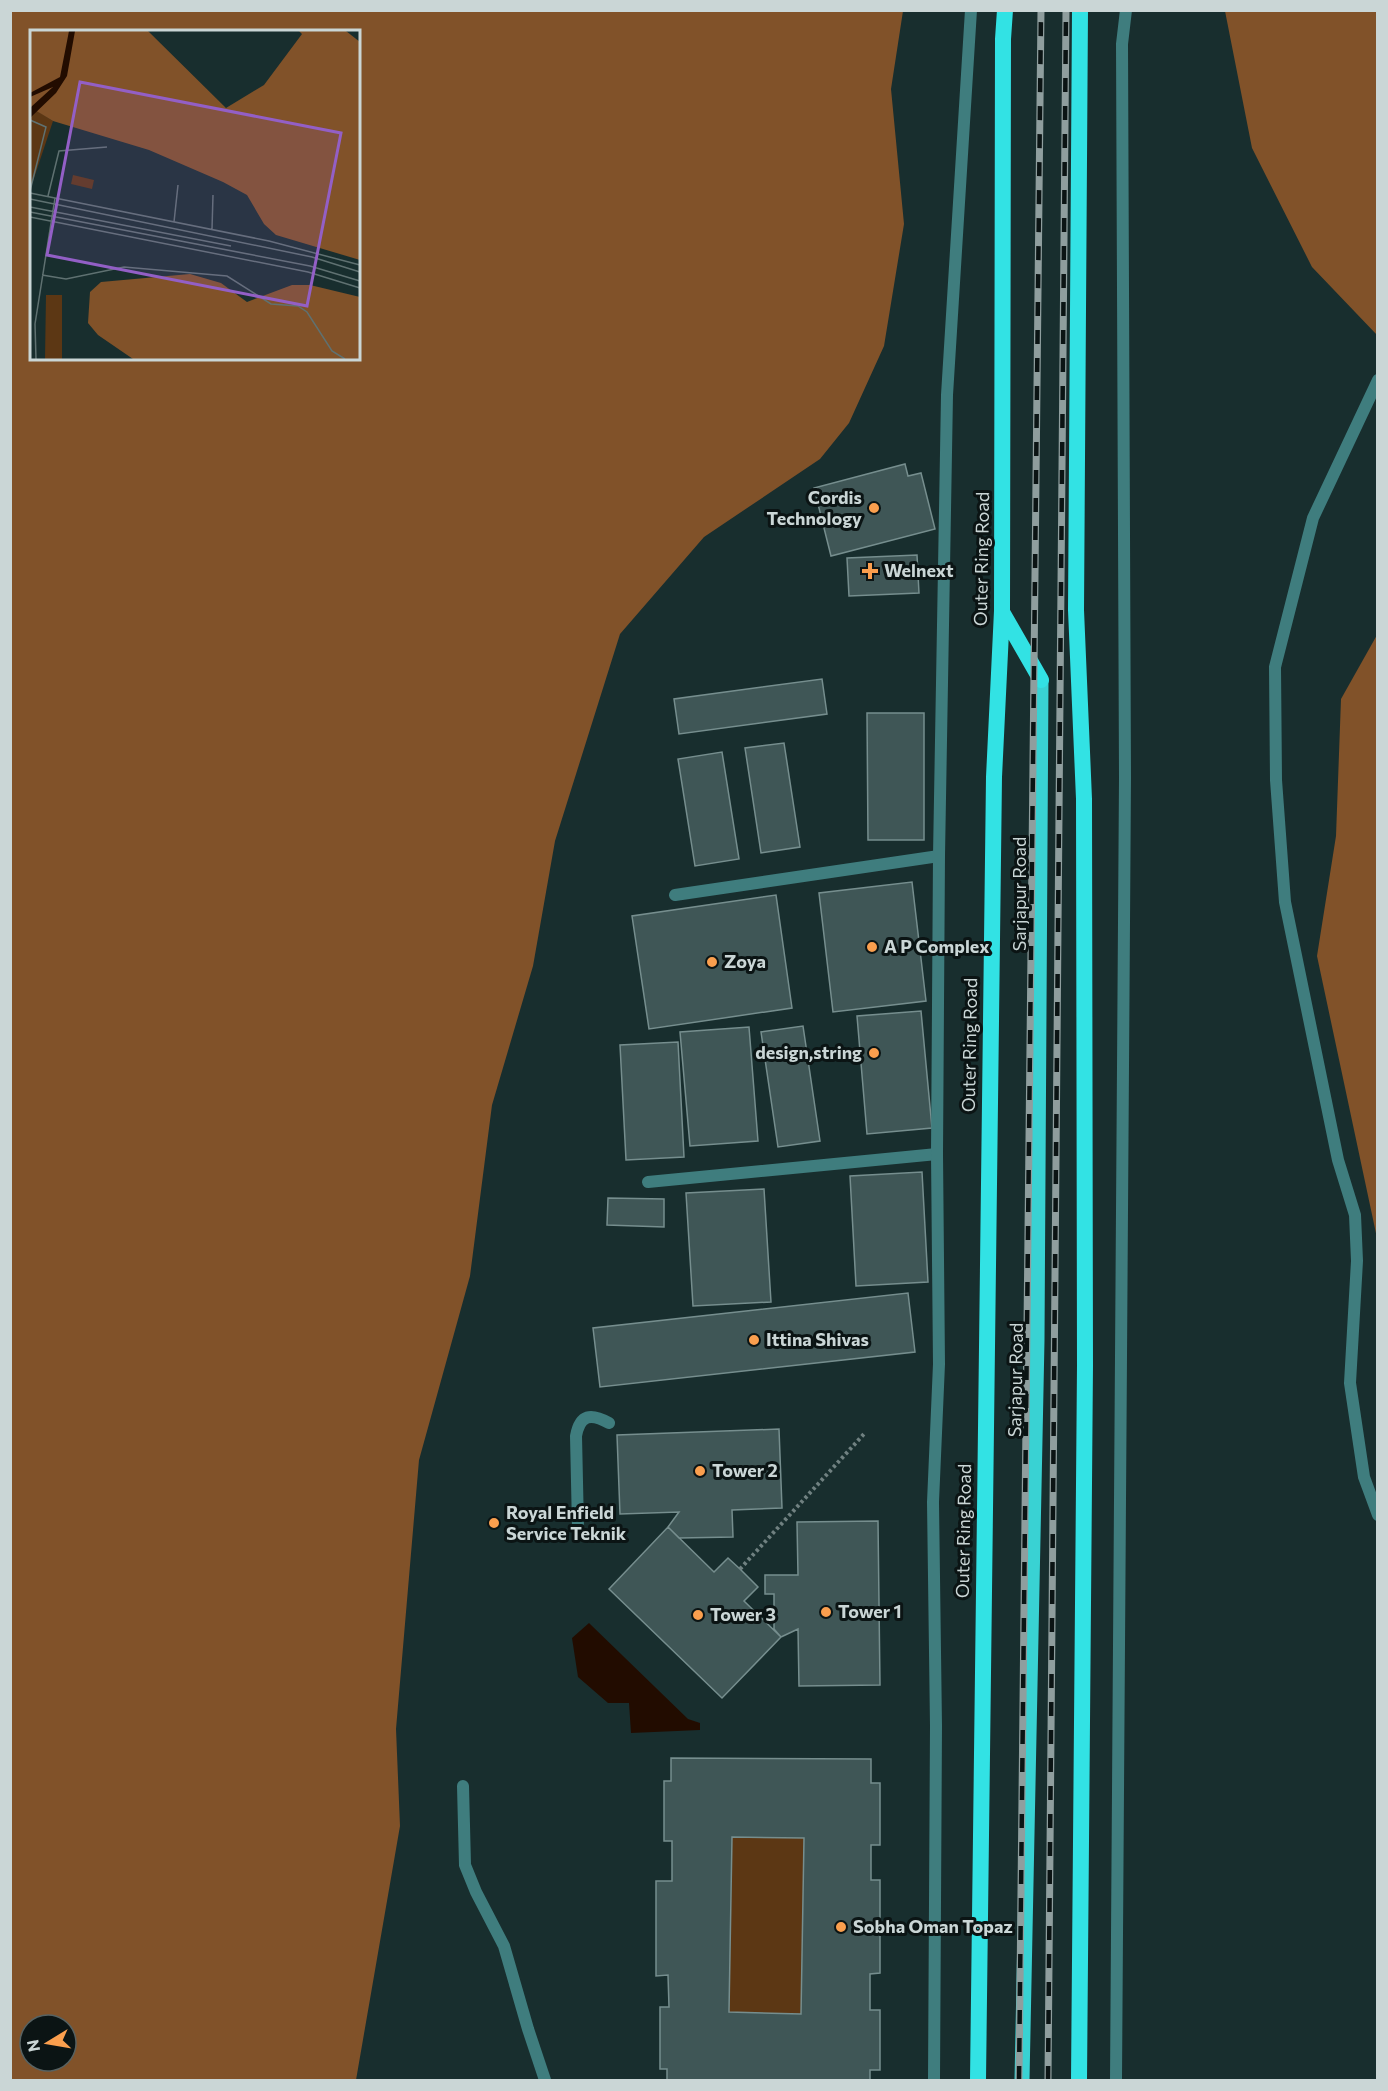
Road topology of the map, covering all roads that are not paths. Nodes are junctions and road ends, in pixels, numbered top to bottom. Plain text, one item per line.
1 (971, 10) edge
2 (1005, 10) edge
3 (1080, 10) edge
4 (1126, 10) edge
5 (1377, 380) edge
6 (1002, 611) junction
7 (1041, 681) joint
8 (939, 856) junction
9 (675, 895) dead end
10 (937, 1154) junction
11 (648, 1182) dead end
12 (609, 1423) dead end
13 (1377, 1515) edge
14 (578, 1527) dead end
15 (463, 1786) dead end
16 (545, 2080) edge
17 (934, 2080) edge
18 (978, 2080) edge
19 (1022, 2080) edge
20 (1079, 2080) edge
21 (1116, 2080) edge

1 - 8 street
2 - 6 highway, Outer Ring Road
3 - 20 highway
4 - 21 street
5 - 13 street
6 - 7 highway
6 - 18 highway, Outer Ring Road
7 - 19 main road, Sarjapur Road
8 - 9 street
8 - 10 street
10 - 11 street
10 - 17 street
12 - 14 street
15 - 16 street

